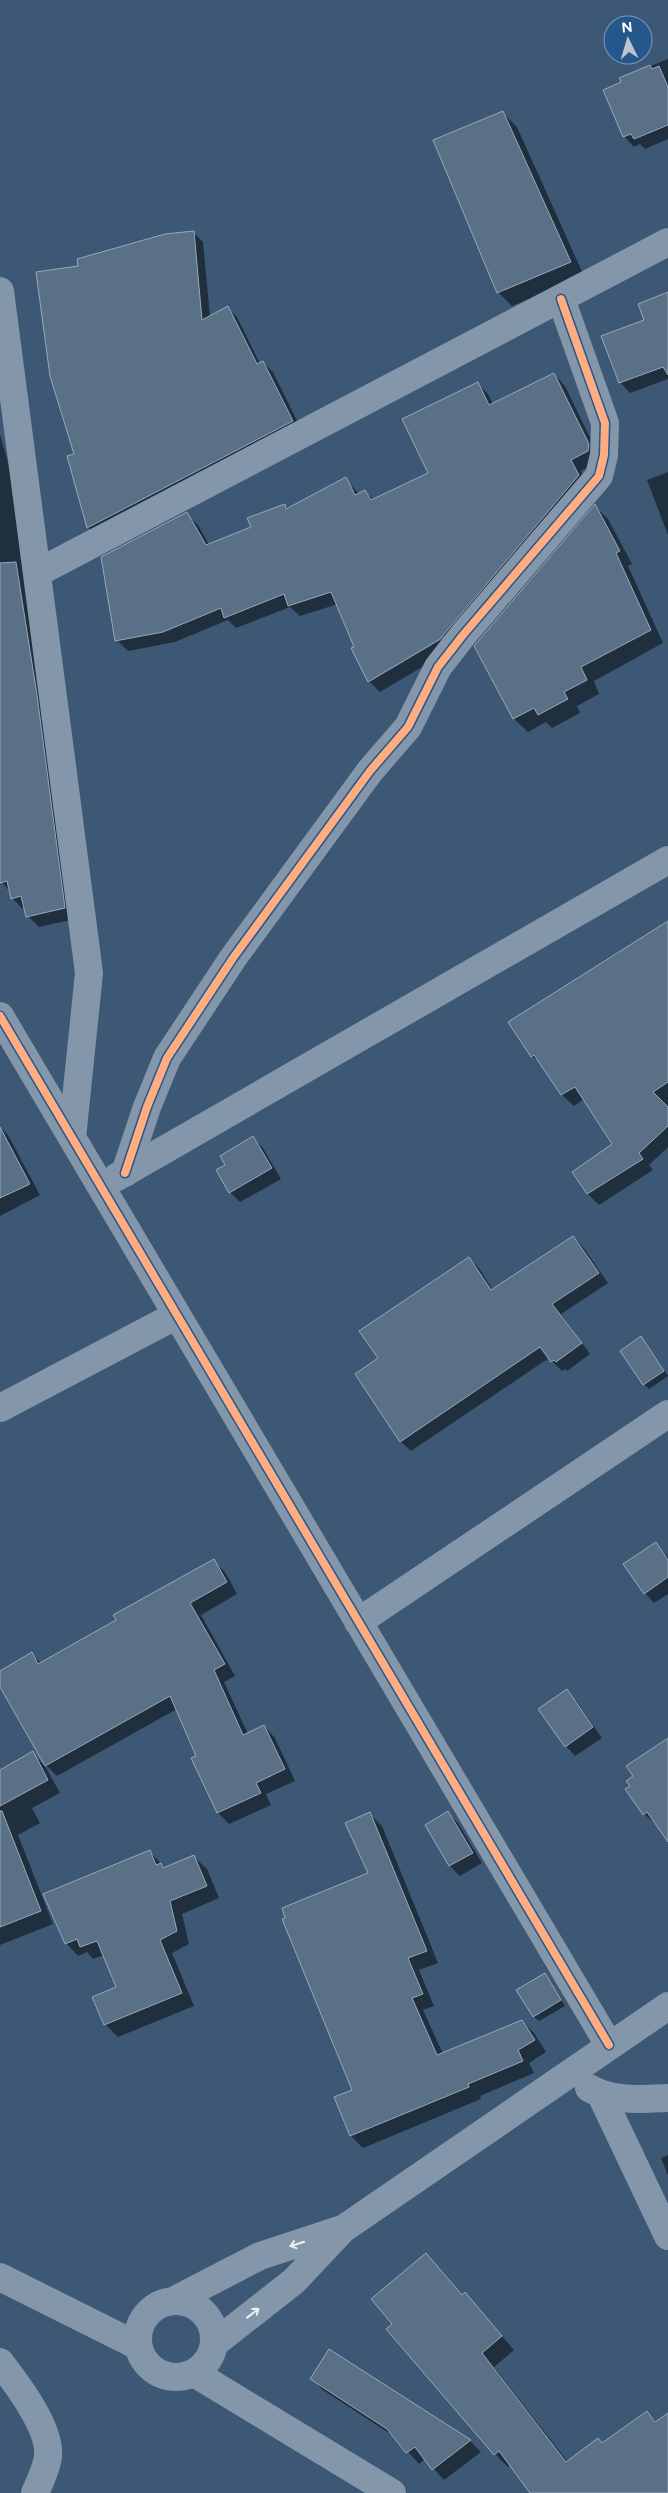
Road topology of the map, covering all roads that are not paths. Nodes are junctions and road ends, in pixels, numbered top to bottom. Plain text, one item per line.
1 (668, 242) edge
2 (0, 291) edge
3 (560, 298) junction
4 (37, 573) junction
5 (668, 860) edge
6 (0, 1016) edge
7 (72, 1138) junction
8 (125, 1173) junction
9 (101, 1187) junction
10 (177, 1315) junction
11 (0, 1408) edge
12 (668, 1414) edge
13 (358, 1622) junction
14 (668, 2006) edge
15 (609, 2045) junction
16 (566, 2074) junction
17 (600, 2095) junction
18 (668, 2098) edge
19 (343, 2229) junction
20 (668, 2236) edge
21 (0, 2277) edge
22 (175, 2300) junction
23 (215, 2343) junction
24 (138, 2346) junction
25 (0, 2362) edge
26 (194, 2373) junction
27 (35, 2493) edge
28 (392, 2493) edge

1 - 3 street
2 - 4 street
3 - 4 street
3 - 8 street
4 - 7 street
5 - 8 street
6 - 7 street
7 - 9 street
8 - 9 street
9 - 10 street
10 - 11 street
10 - 13 street
12 - 13 street
13 - 15 street
14 - 15 street
15 - 16 street
16 - 17 street
16 - 19 street
17 - 18 street
17 - 20 street
19 -> 22 street
23 -> 19 street
21 - 24 street
22 - 23 street
22 - 24 street
23 - 26 street
24 - 26 street
25 - 27 street
26 - 28 street

